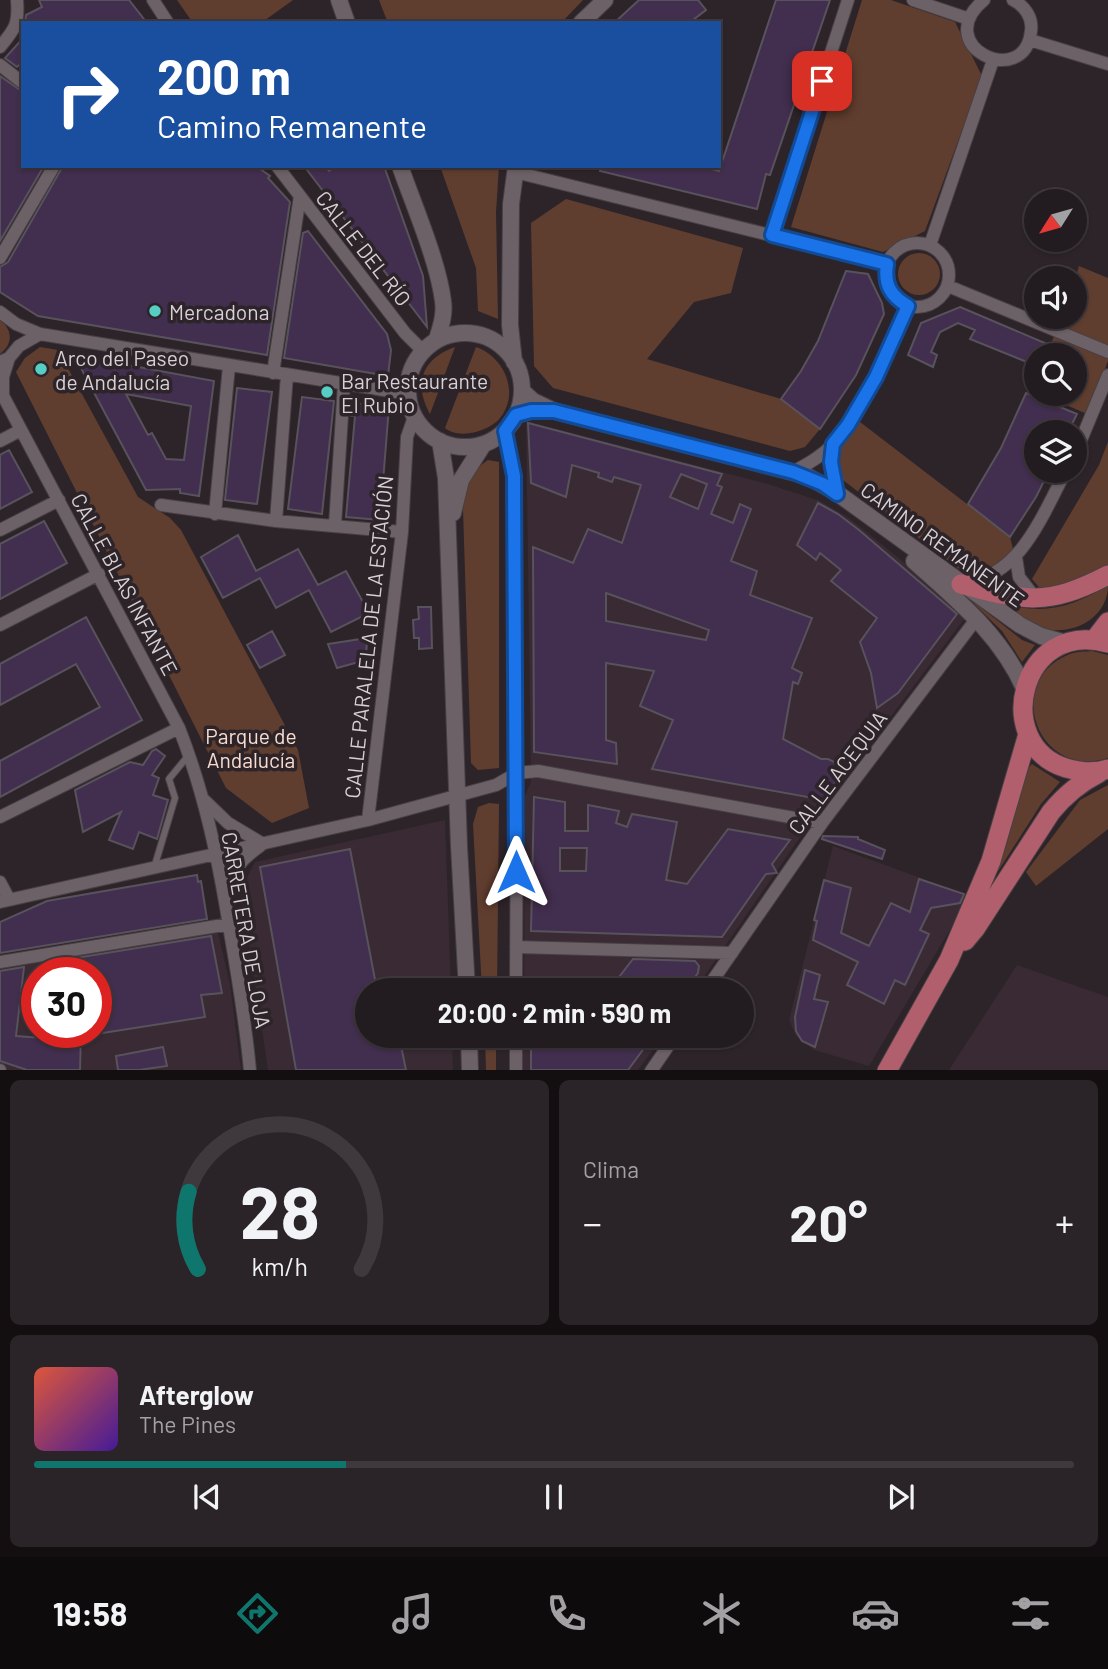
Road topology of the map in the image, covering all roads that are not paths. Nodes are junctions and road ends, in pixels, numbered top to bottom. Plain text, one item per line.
1 (17, 0) edge
2 (153, 0) edge
3 (340, 0) edge
4 (605, 0) edge
5 (848, 0) edge
6 (913, 0) edge
7 (984, 0) edge
8 (1013, 0) edge
9 (969, 19) junction
10 (167, 21) edge
11 (347, 21) edge
12 (583, 21) edge
13 (1030, 40) junction
14 (0, 47) edge
15 (993, 60) junction
16 (1108, 64) edge
17 (0, 65) edge
18 (21, 81) edge
19 (53, 168) edge
20 (279, 168) edge
21 (401, 168) edge
22 (515, 169) edge
23 (300, 196) junction
24 (772, 235) junction
25 (930, 245) junction
26 (0, 258) edge
27 (887, 264) junction
28 (948, 286) junction
29 (908, 306) junction
30 (0, 312) edge
31 (16, 324) junction
32 (40, 334) junction
33 (438, 339) junction
34 (19, 346) junction
35 (424, 352) junction
36 (1108, 352) edge
37 (4, 360) edge
38 (514, 362) junction
39 (229, 366) junction
40 (273, 373) junction
41 (1108, 375) edge
42 (287, 376) junction
43 (344, 384) junction
44 (522, 391) junction
45 (2, 392) edge
46 (408, 394) junction
47 (554, 411) junction
48 (516, 415) junction
49 (414, 417) junction
50 (1087, 426) edge
51 (21, 430) junction
52 (505, 431) junction
53 (0, 441) edge
54 (440, 441) junction
55 (483, 444) junction
56 (833, 444) junction
57 (793, 472) junction
58 (1059, 483) edge
59 (843, 498) junction
60 (59, 500) junction
61 (161, 505) dead end
62 (215, 514) junction
63 (276, 522) junction
64 (335, 525) junction
65 (0, 530) edge
66 (402, 532) junction
67 (447, 536) junction
68 (1016, 557) junction
69 (99, 574) junction
70 (1108, 575) edge
71 (961, 584) junction
72 (1036, 598) junction
73 (978, 618) junction
74 (1108, 622) edge
75 (0, 625) edge
76 (1101, 641) edge
77 (1066, 643) junction
78 (1024, 688) junction
79 (179, 728) junction
80 (1028, 734) junction
81 (190, 755) junction
82 (1106, 770) edge
83 (517, 773) junction
84 (457, 796) junction
85 (201, 797) junction
86 (0, 817) edge
87 (368, 820) junction
88 (822, 823) junction
89 (263, 844) junction
90 (217, 854) junction
91 (154, 868) junction
92 (0, 882) edge
93 (4, 900) edge
94 (227, 908) junction
95 (229, 924) junction
96 (516, 947) junction
97 (732, 953) junction
98 (949, 960) junction
99 (0, 962) edge
100 (466, 978) edge
101 (516, 978) edge
102 (714, 978) edge
103 (469, 1048) edge
104 (516, 1048) edge
105 (667, 1048) edge
106 (250, 1070) edge
107 (470, 1070) edge
108 (516, 1070) edge
109 (651, 1070) edge
110 (887, 1070) edge

1 - 14 street
2 - 10 street
3 - 11 street
4 - 12 street
5 - 24 street
6 - 9 street
7 - 9 street
8 - 13 street
9 - 15 street
13 - 15 street
13 - 16 street
15 - 25 street
17 - 18 street
19 - 26 street
20 - 23 street, CALLE DEL RÍO
21 - 33 street
22 - 24 street
22 - 38 street
23 - 35 street, CALLE DEL RÍO
23 - 40 street
24 - 27 street
25 - 27 street
25 - 28 street
27 - 29 street
28 - 29 street
28 - 36 street
29 - 56 street
30 - 31 street
31 - 32 street
31 - 34 street
32 - 34 street
32 - 39 street
33 - 35 street
33 - 38 street
34 - 37 street
35 - 46 street
37 - 45 street, CALLE BLAS INFANTE
38 - 44 street
39 - 40 street
39 - 62 street
40 - 42 street
41 - 50 street
42 - 43 street
42 - 63 street
43 - 46 street
43 - 64 street
44 - 47 street, CAMINO REMANENTE
44 - 48 street
45 - 51 street, CALLE BLAS INFANTE
46 - 49 street
47 - 48 street, CAMINO REMANENTE
47 - 57 street, CAMINO REMANENTE
48 - 52 street
49 - 54 street
49 - 66 street, CALLE PARALELA DE LA ESTACIÓN
51 - 53 street
51 - 60 street, CALLE BLAS INFANTE
52 - 55 street
52 - 83 street
54 - 55 street
54 - 67 street
55 - 67 street
56 - 57 street
56 - 59 street
57 - 59 street, CAMINO REMANENTE
58 - 68 street
59 - 71 street, CAMINO REMANENTE
59 - 73 street
60 - 65 street
60 - 69 street, CALLE BLAS INFANTE
61 - 62 street
62 - 63 street
63 - 64 street
64 - 66 street
66 - 87 street, CALLE PARALELA DE LA ESTACIÓN
67 - 84 street
68 - 71 street
68 - 72 street
69 - 75 street
69 - 79 street, CALLE BLAS INFANTE
70 - 72 main road
71 - 72 main road
71 - 77 street, CAMINO REMANENTE
73 - 78 street
73 - 88 street, CALLE ACEQUIA
74 - 76 main road
76 - 77 main road
77 - 78 main road
78 - 80 main road
79 - 81 street, CALLE BLAS INFANTE
79 - 86 street
80 - 82 main road
80 - 98 main road
81 - 85 street, CALLE BLAS INFANTE
81 - 91 lane
82 - 98 main road
83 - 84 street
83 - 88 street
83 - 96 street
84 - 87 street
84 - 100 street
85 - 89 street
85 - 90 street, CARRETERA DE LOJA
87 - 89 street
88 - 97 street, CALLE ACEQUIA
89 - 90 street
89 - 94 street
90 - 91 street
90 - 94 street, CARRETERA DE LOJA
91 - 93 street
92 - 93 street
94 - 95 street, CARRETERA DE LOJA
95 - 99 street
95 - 106 street, CARRETERA DE LOJA
96 - 97 street
96 - 101 street
97 - 102 street, CALLE ACEQUIA
98 - 110 main road
103 - 107 street
104 - 108 street
105 - 109 street

